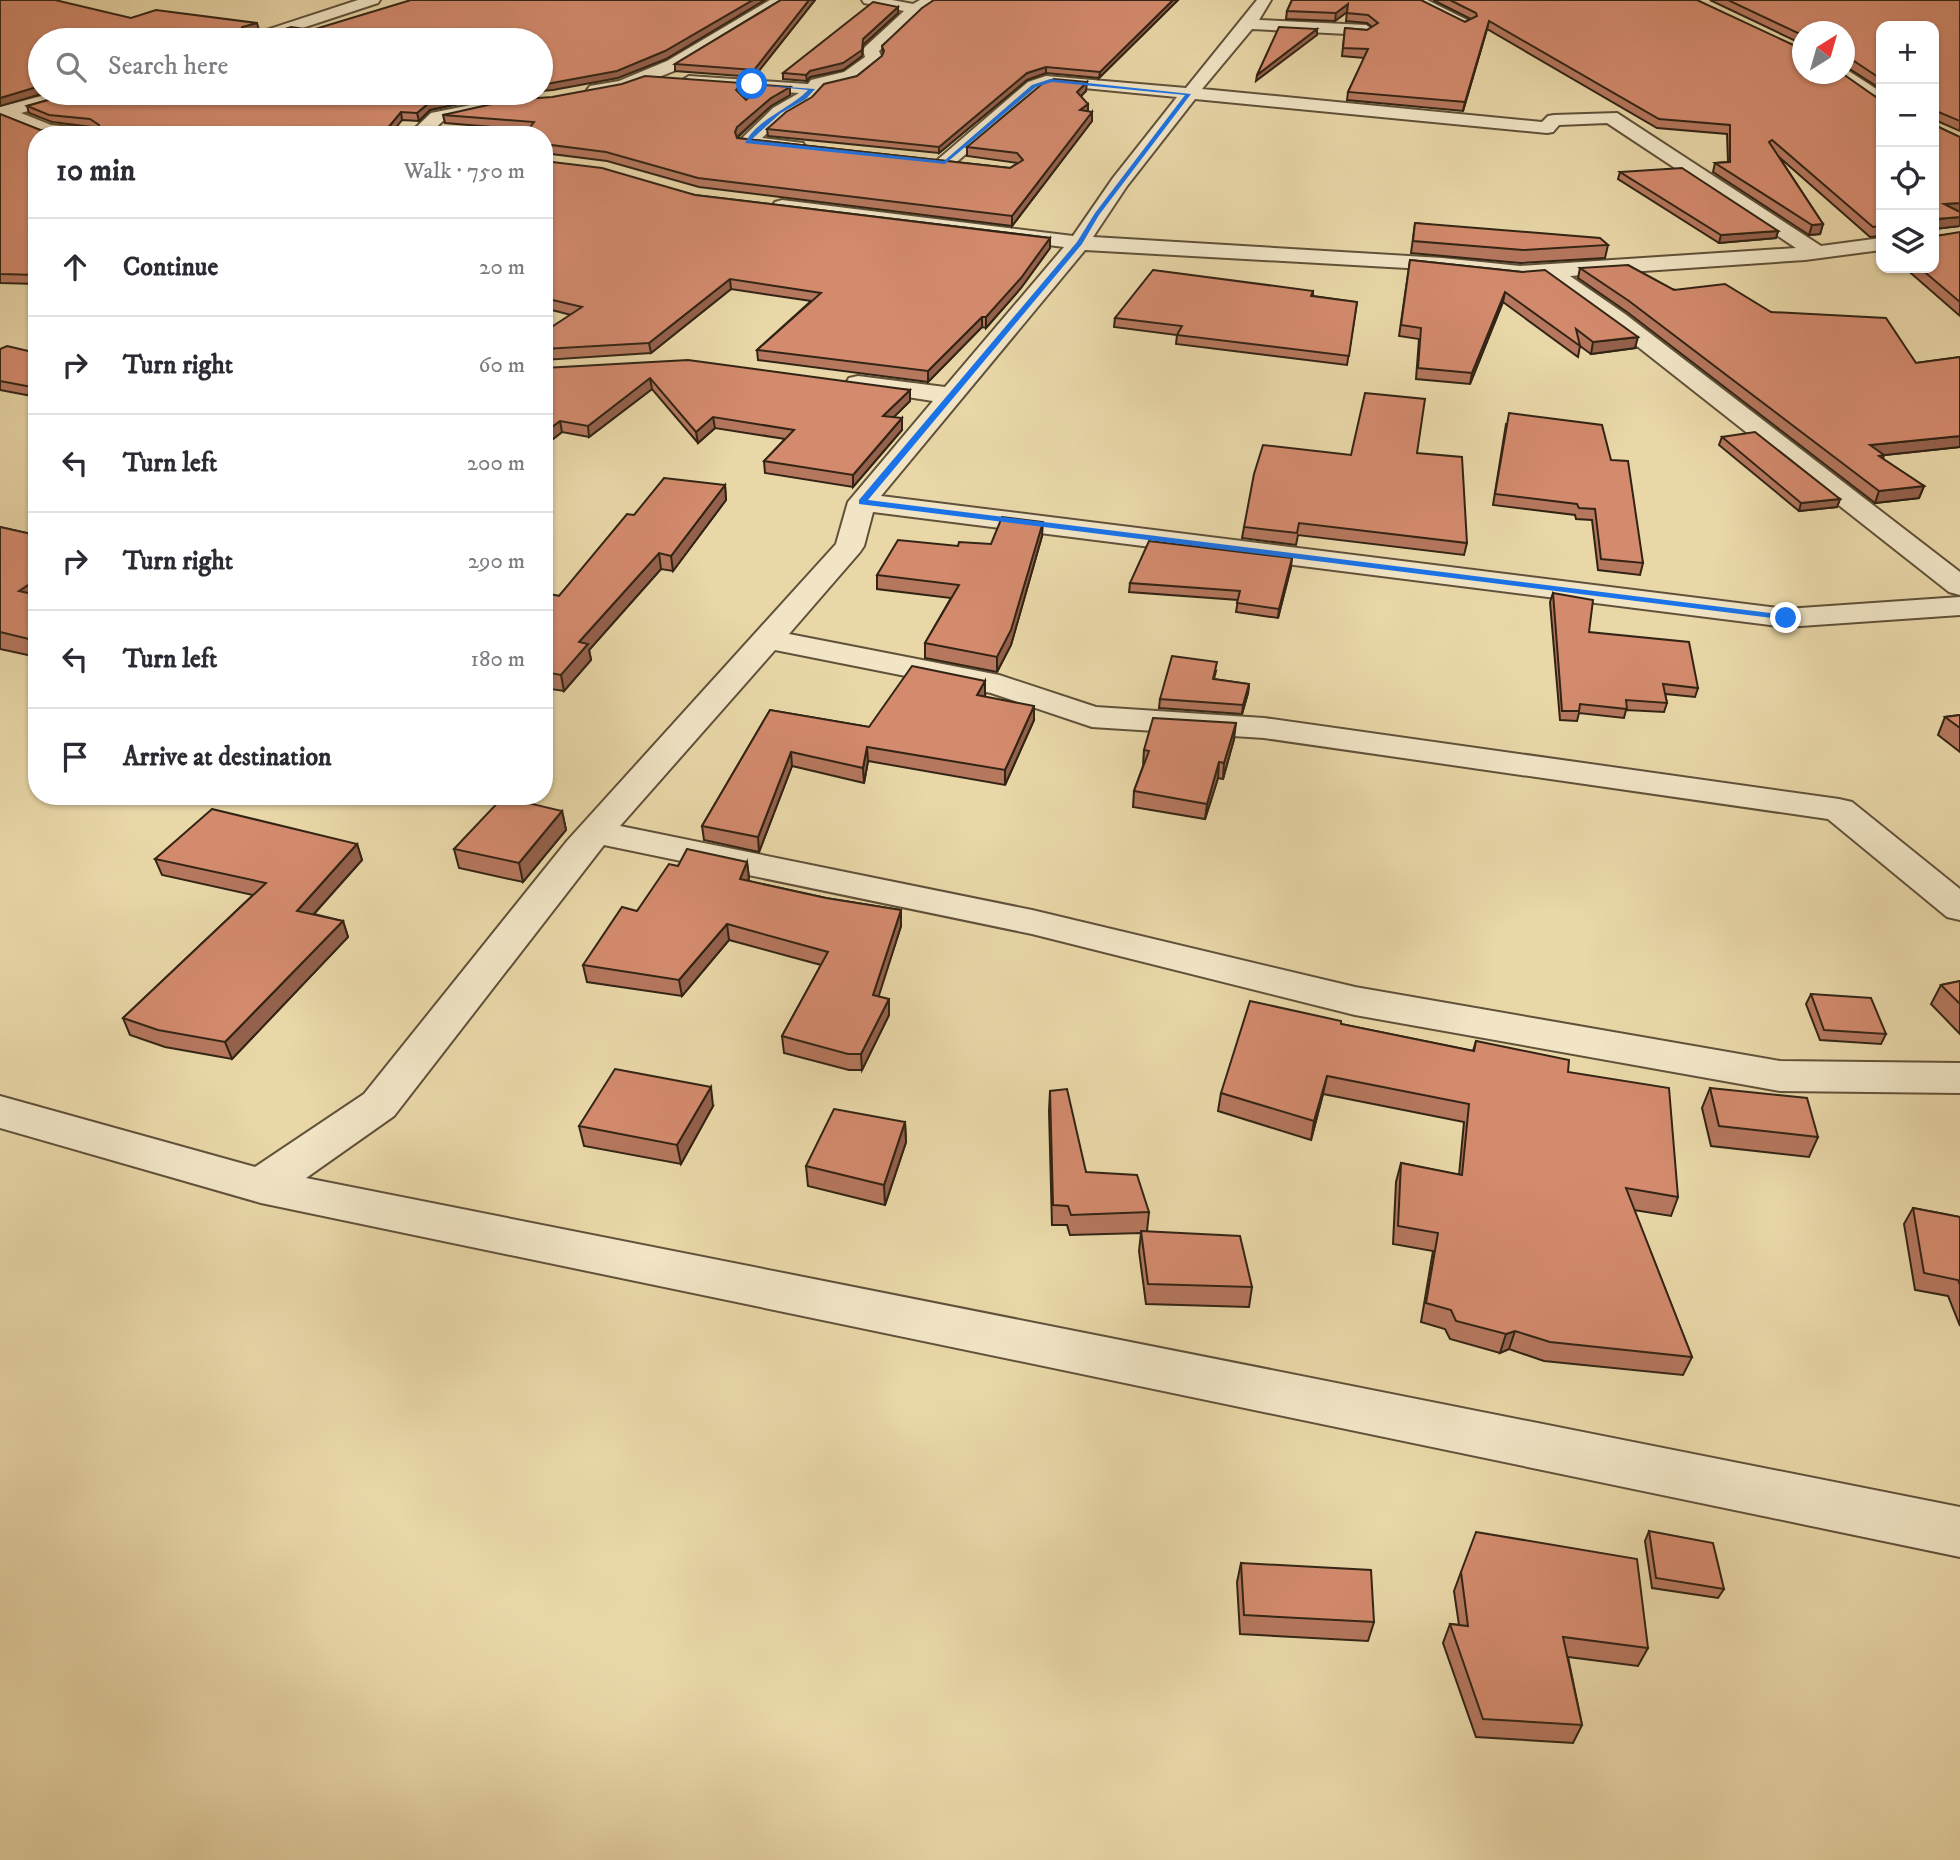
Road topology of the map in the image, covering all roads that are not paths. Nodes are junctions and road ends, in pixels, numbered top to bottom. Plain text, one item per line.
1 (373, 0) edge
2 (781, 0) edge
3 (869, 0) edge
4 (931, 0) edge
5 (1415, 0) edge
6 (915, 9) junction
7 (1256, 12) edge
8 (1465, 23) edge
9 (288, 28) edge
10 (1366, 30) edge
11 (645, 76) junction
12 (1855, 81) edge
13 (812, 89) junction
14 (577, 94) edge
15 (1188, 94) junction
16 (1876, 96) edge
17 (31, 105) edge
18 (496, 105) edge
19 (3, 113) edge
20 (37, 126) edge
21 (427, 126) edge
22 (813, 149) edge
23 (971, 165) edge
24 (765, 204) edge
25 (1079, 243) junction
26 (1876, 245) edge
27 (1816, 253) junction
28 (1547, 271) junction
29 (834, 380) edge
30 (953, 396) junction
31 (862, 502) junction
32 (1960, 586) edge
33 (1960, 606) edge
34 (768, 639) junction
35 (595, 832) junction
36 (1960, 908) edge
37 (1960, 1079) edge
38 (0, 1112) edge
39 (261, 1185) junction
40 (1960, 1532) edge

1 - 9 street
2 - 11 street
3 - 6 street
4 - 6 street
5 - 8 street
6 - 13 street
7 - 10 street
7 - 15 street
11 - 13 street
11 - 14 street
12 - 16 street
13 - 22 street
15 - 23 street
15 - 25 street
15 - 27 street
17 - 19 street
18 - 21 street
19 - 20 street
24 - 25 street
25 - 28 street
25 - 30 street
26 - 27 street
27 - 28 street
28 - 32 street
29 - 30 street
30 - 31 street
31 - 33 street
31 - 34 street
34 - 35 street
34 - 36 street
35 - 37 street
35 - 39 street
38 - 39 street
39 - 40 street

